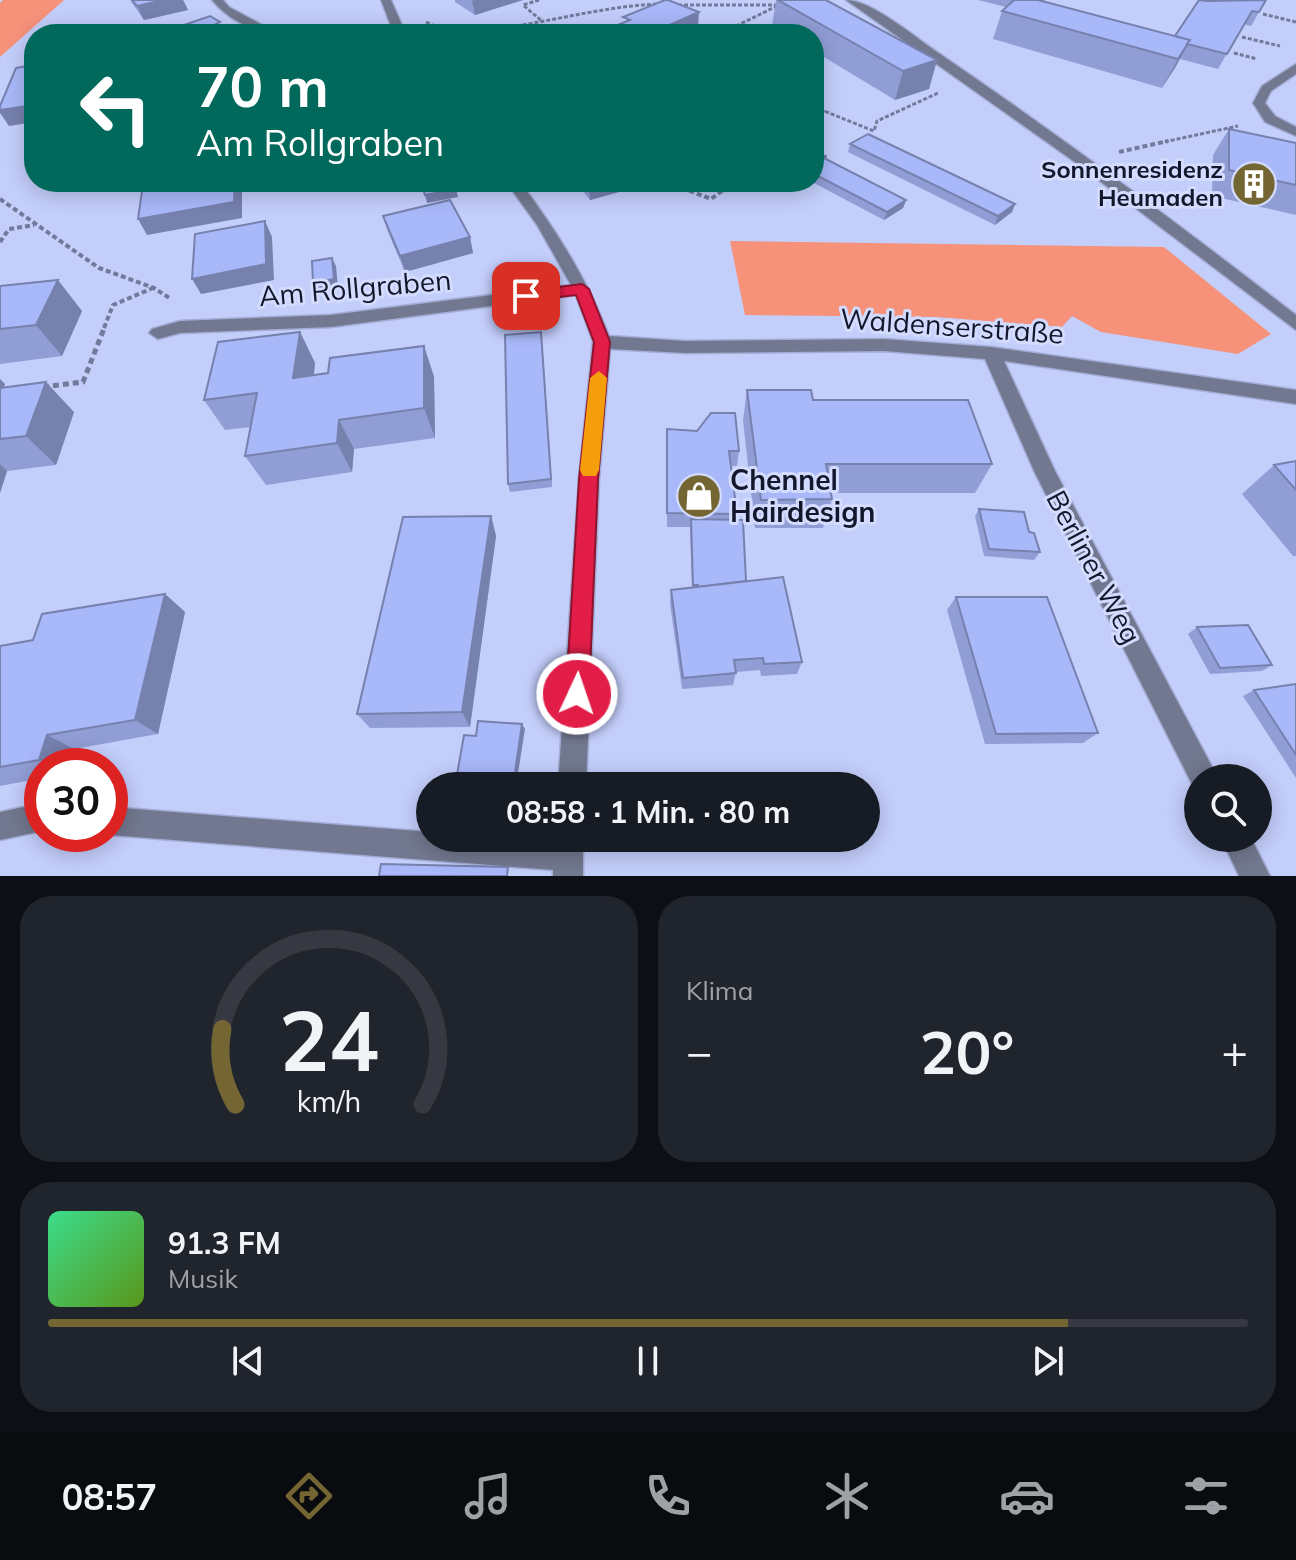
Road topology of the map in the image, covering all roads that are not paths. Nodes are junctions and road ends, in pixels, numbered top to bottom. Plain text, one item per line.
1 (217, 0) edge
2 (386, 0) edge
3 (851, 0) edge
4 (254, 24) edge
5 (395, 24) edge
6 (1296, 68) edge
7 (1296, 132) edge
8 (520, 192) edge
9 (582, 289) junction
10 (1296, 324) edge
11 (158, 333) dead end
12 (602, 342) junction
13 (991, 353) junction
14 (1296, 397) edge
15 (1197, 764) edge
16 (573, 772) edge
17 (24, 821) edge
18 (128, 822) edge
19 (0, 826) edge
20 (1242, 852) edge
21 (568, 857) edge
22 (1255, 876) edge

1 - 4 street
2 - 5 street
3 - 10 street
6 - 7 street
8 - 9 street
9 - 11 street, Am Rollgraben
9 - 12 street
12 - 13 street, Waldenserstraße
12 - 16 street
13 - 14 street, Waldenserstraße
13 - 15 street, Berliner Weg
17 - 19 street
18 - 21 street
20 - 22 street

